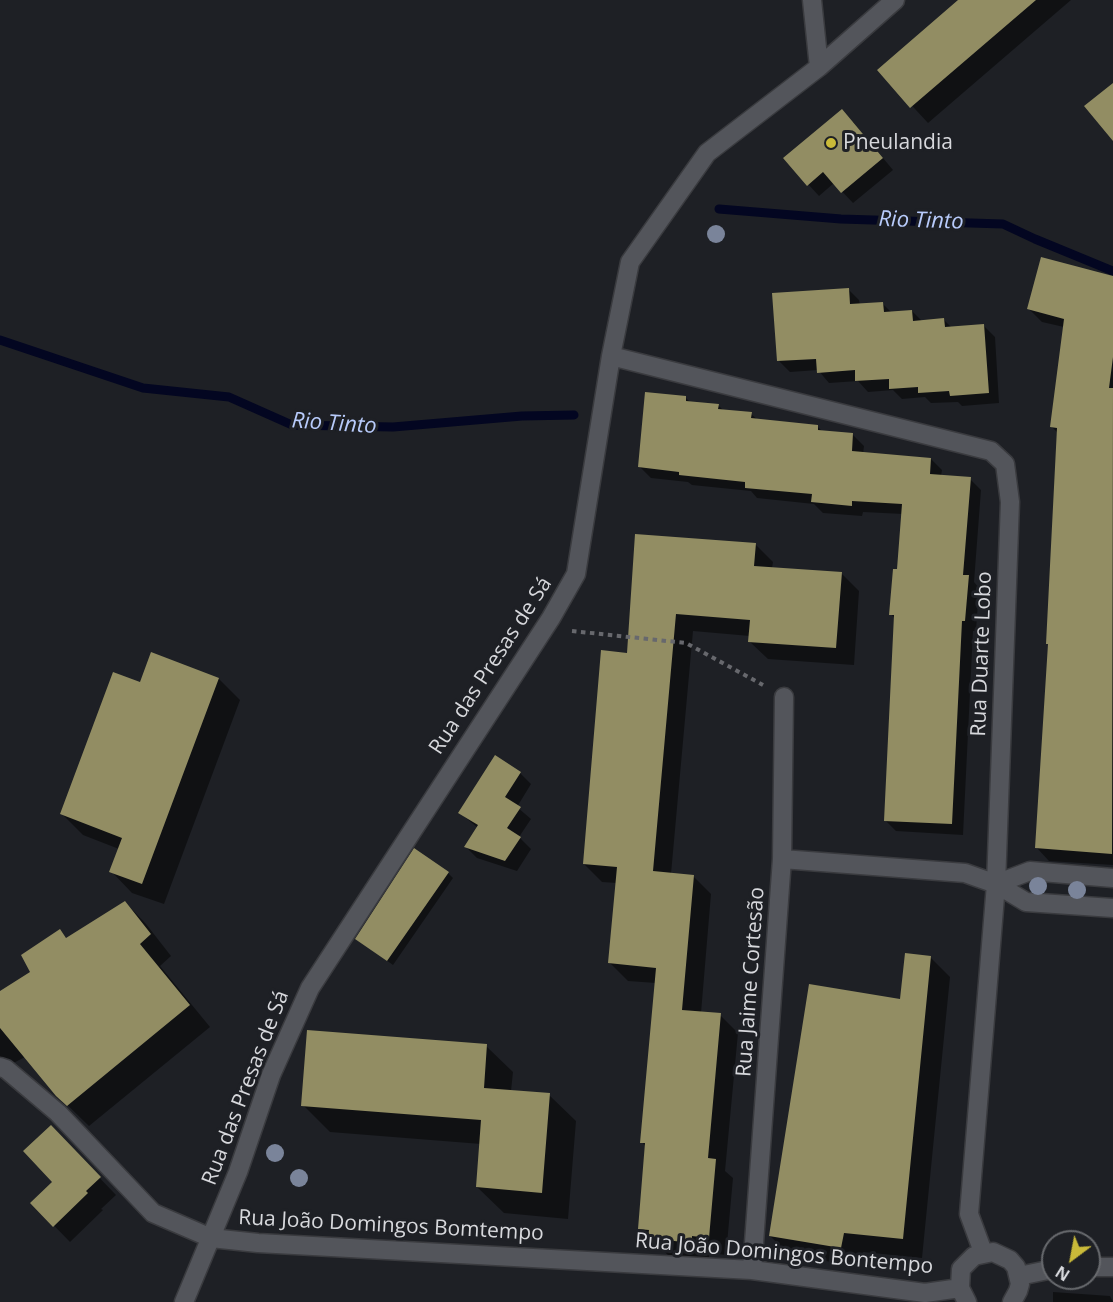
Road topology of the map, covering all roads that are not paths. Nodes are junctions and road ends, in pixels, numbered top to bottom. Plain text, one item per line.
1 (812, 0) edge
2 (895, 0) edge
3 (819, 67) junction
4 (611, 356) junction
5 (784, 697) road end
6 (782, 859) junction
7 (1113, 878) edge
8 (996, 884) junction
9 (1113, 908) edge
10 (0, 1068) edge
11 (211, 1238) junction
12 (983, 1252) junction
13 (568, 1259) joint
14 (752, 1270) junction
15 (1041, 1271) edge
16 (1019, 1276) junction
17 (963, 1295) edge
18 (184, 1302) edge
19 (1012, 1302) edge

1 - 3 street
2 - 3 street, Rua das Presas de Sá
3 - 4 street, Rua das Presas de Sá
4 - 8 street, Rua Duarte Lobo
4 - 11 street, Rua das Presas de Sá
5 - 6 street, Rua Jaime Cortesão
6 - 8 street
6 - 14 street, Rua Jaime Cortesão
7 - 8 street
8 - 9 street
8 - 12 street, Rua Duarte Lobo
10 - 11 street, Rua João Domingos Bomtempo
11 - 13 street, Rua João Domingos Bomtempo
11 - 18 street, Rua das Presas de Sá
12 - 16 street
12 - 17 street
13 - 14 street, Rua João Domingos Bontempo
14 - 17 street, Rua João Domingos Bontempo
15 - 16 street
16 - 19 street

